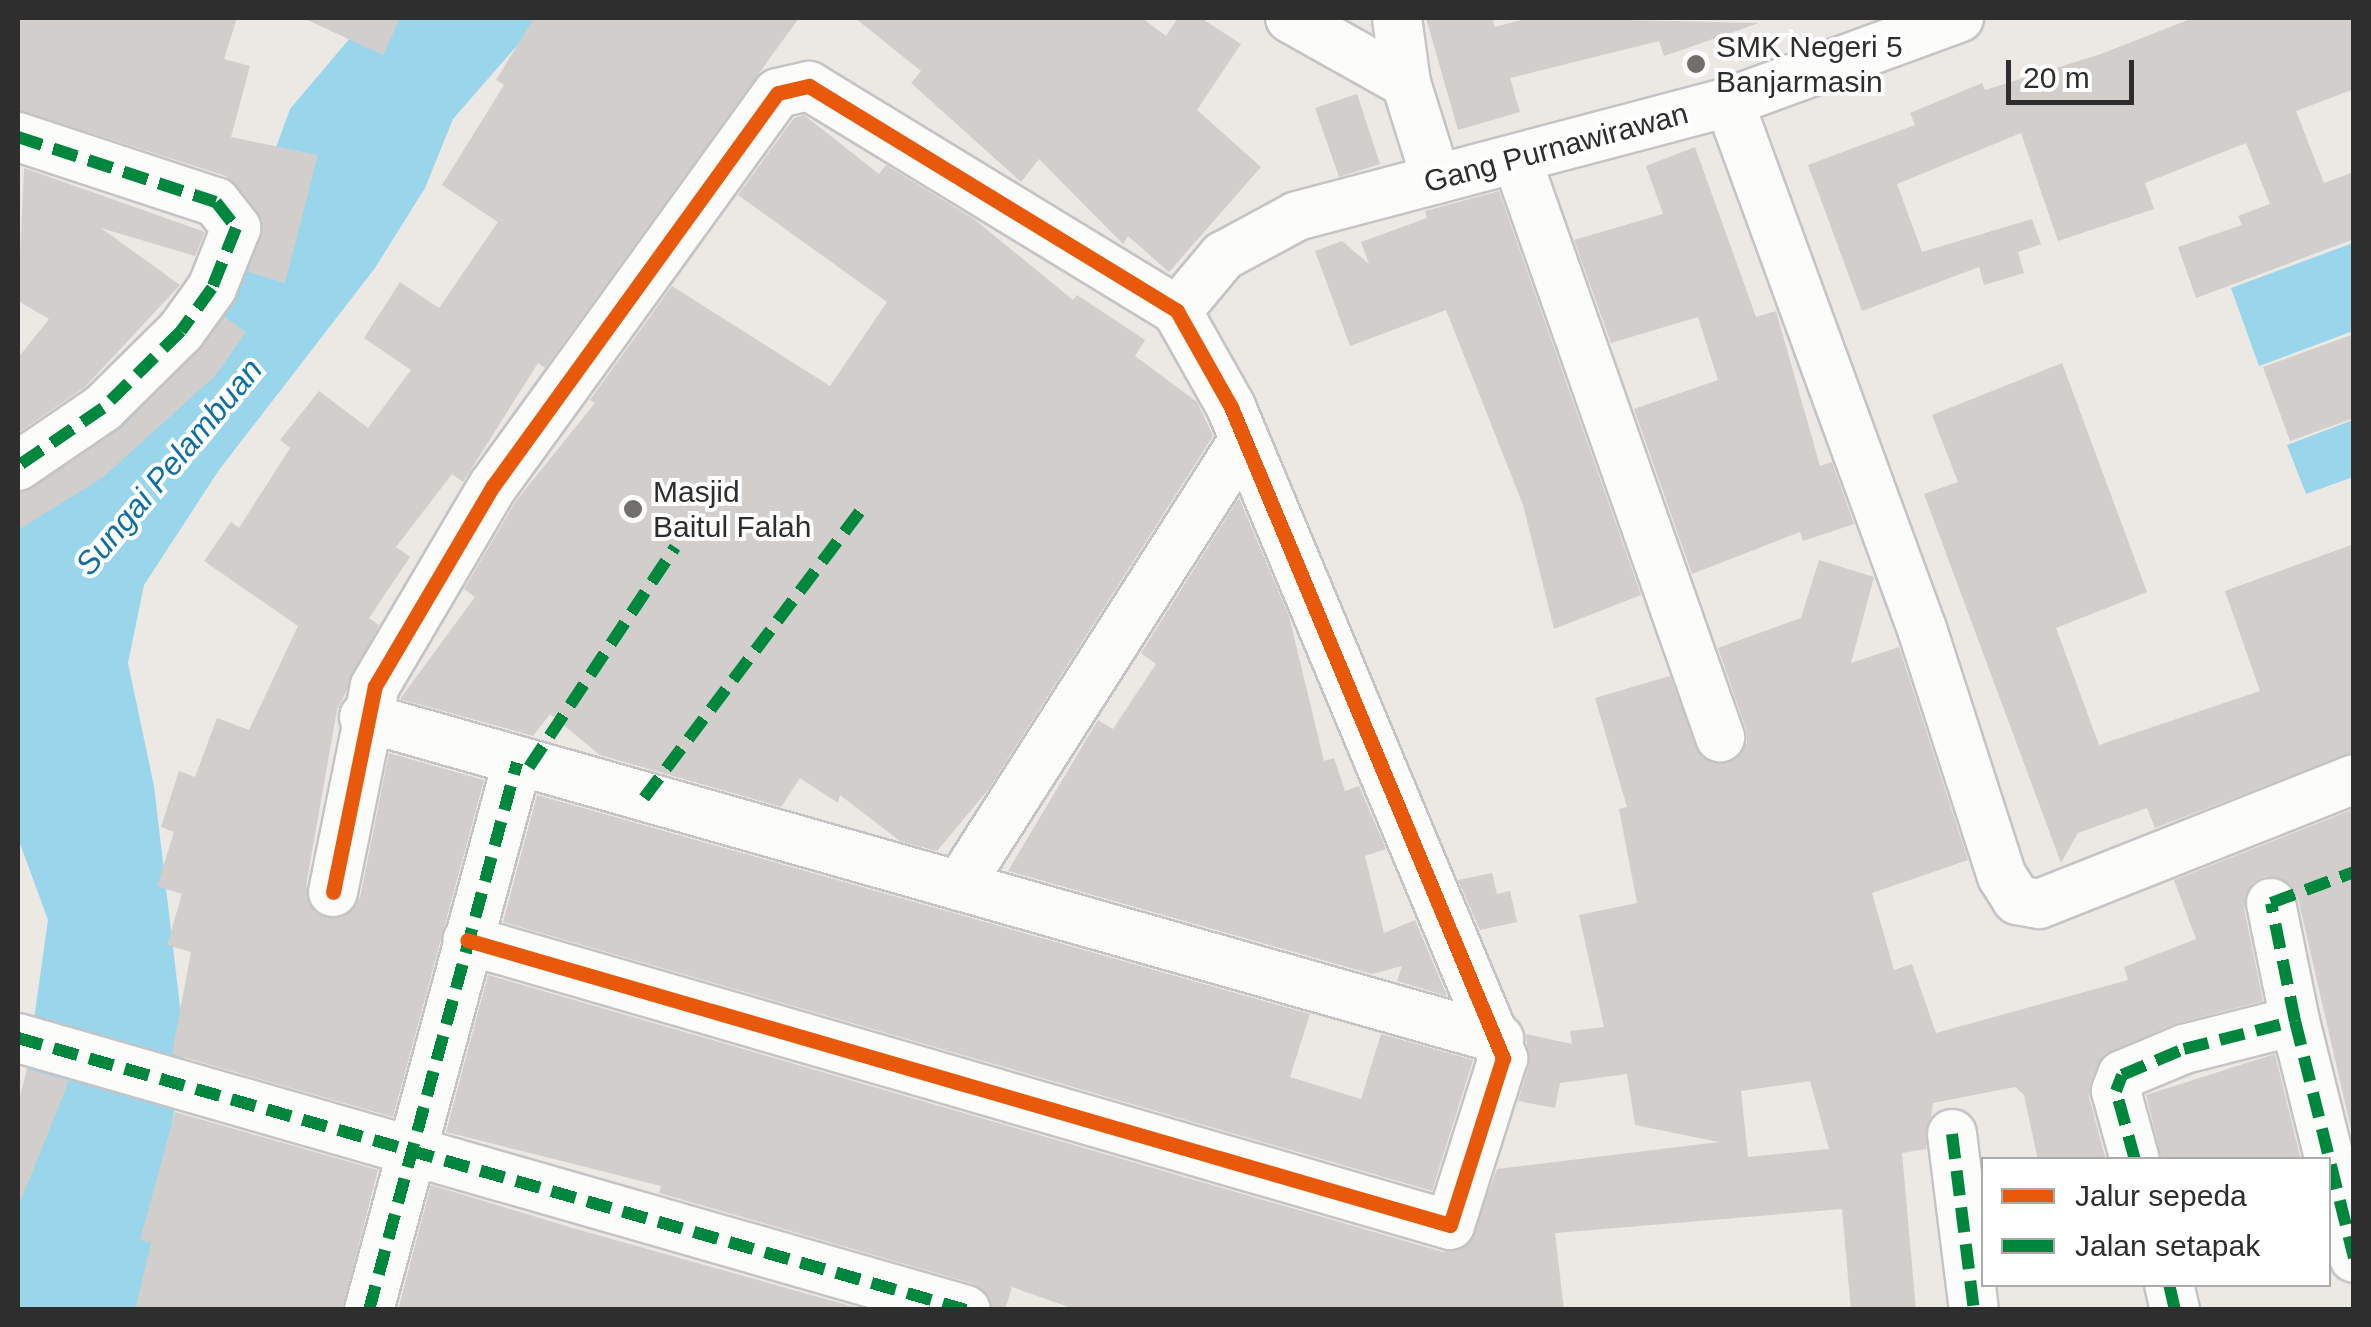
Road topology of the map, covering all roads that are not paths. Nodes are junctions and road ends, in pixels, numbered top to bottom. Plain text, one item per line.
1 (1290, 18) edge
2 (1396, 18) edge
3 (1959, 18) edge
4 (1406, 83) junction
5 (1729, 102) junction
6 (18, 137) edge
7 (1518, 163) junction
8 (1436, 179) junction
9 (1177, 311) junction
10 (1243, 441) junction
11 (18, 466) edge
12 (364, 717) junction
13 (1720, 737) dead end
14 (517, 763) junction
15 (2354, 779) edge
16 (959, 886) junction
17 (333, 892) dead end
18 (2271, 903) dead end
19 (467, 940) junction
20 (2295, 1021) junction
21 (18, 1038) edge
22 (1499, 1039) junction
23 (1952, 1134) dead end
24 (407, 1155) junction
25 (2134, 1157) edge
26 (2329, 1157) edge
27 (2331, 1166) edge
28 (2354, 1258) edge
29 (369, 1310) edge
30 (966, 1310) edge
31 (1974, 1310) edge

1 - 4 street
2 - 4 street
3 - 5 street, Gang Purnawirawan
4 - 8 street
5 - 7 street, Gang Purnawirawan
5 - 15 street
6 - 11 street
7 - 8 street, Gang Purnawirawan
7 - 13 street
8 - 9 street, Gang Purnawirawan
9 - 10 street
9 - 12 street
10 - 16 street
10 - 22 street
12 - 14 street
12 - 17 street
14 - 16 street
14 - 19 street
16 - 22 street
18 - 20 street
19 - 22 street
19 - 24 street
20 - 25 street
20 - 26 street
21 - 24 street
23 - 31 street
24 - 29 street
24 - 30 street
27 - 28 street

